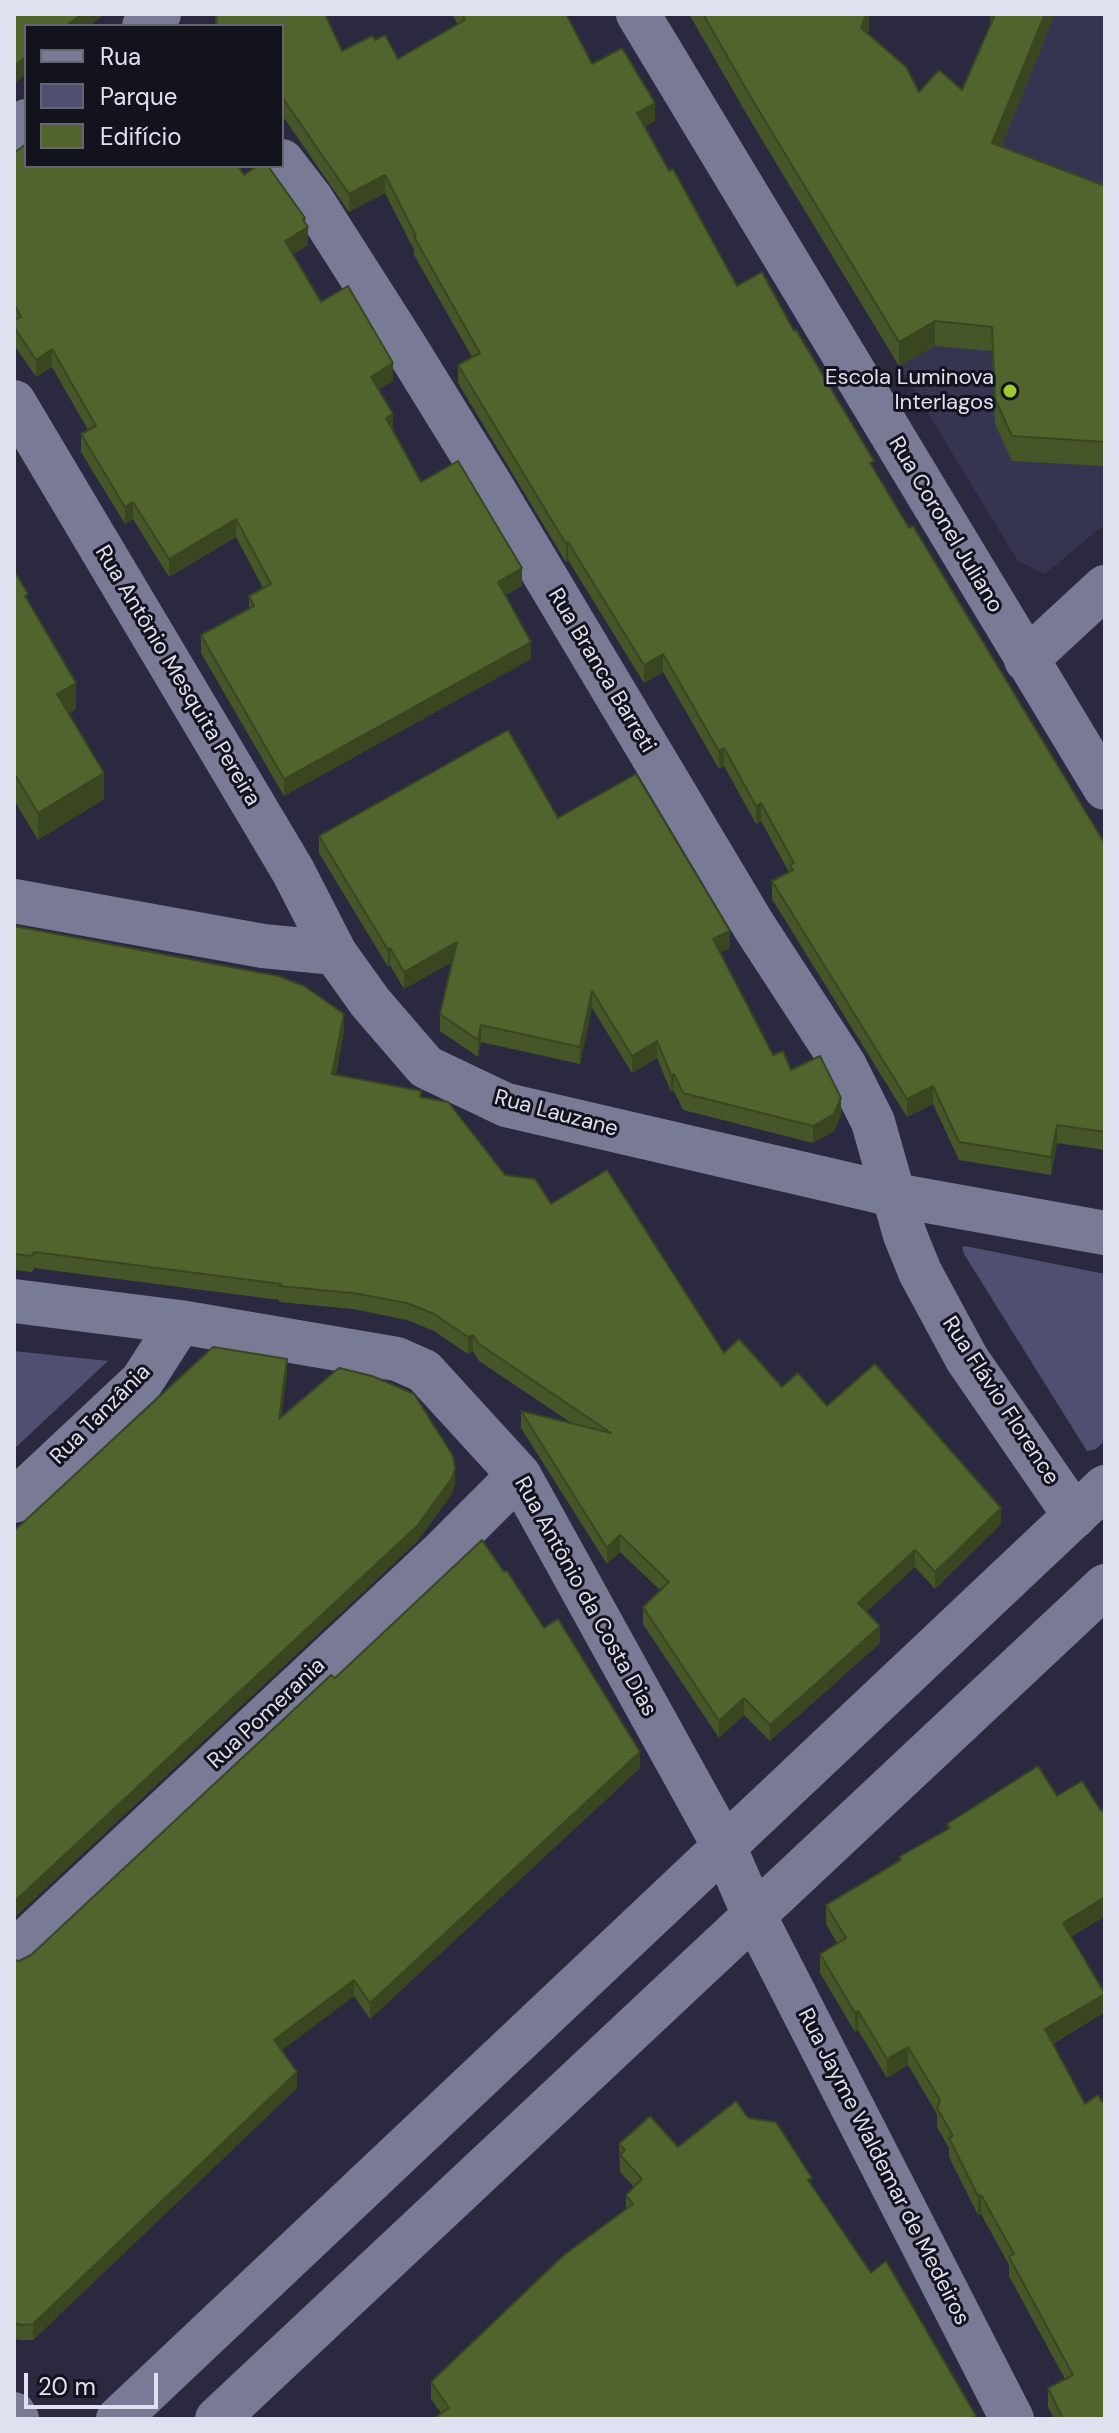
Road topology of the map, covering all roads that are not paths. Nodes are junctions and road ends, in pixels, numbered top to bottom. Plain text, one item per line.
1 (638, 14) edge
2 (284, 164) edge
3 (14, 402) edge
4 (1105, 587) edge
5 (1026, 660) junction
6 (1105, 788) edge
7 (14, 901) edge
8 (335, 953) junction
9 (894, 1195) junction
10 (1105, 1233) edge
11 (14, 1301) edge
12 (180, 1322) junction
13 (519, 1475) junction
14 (14, 1501) edge
15 (1090, 1501) edge
16 (1105, 1586) edge
17 (724, 1846) junction
18 (754, 1915) junction
19 (14, 1952) edge
20 (118, 2419) edge
21 (217, 2419) edge
22 (1012, 2419) edge

1 - 5 street, Rua Coronel Juliano
2 - 9 street, Rua Branca Barreti
3 - 8 street, Rua Antônio Mesquita Pereira
4 - 5 street
5 - 6 street, Rua Coronel Juliano
7 - 8 street
8 - 9 street, Rua Lauzane
9 - 10 street, Rua Lauzane
9 - 15 street, Rua Flávio Florence
11 - 12 street, Rua Antônio da Costa Dias
12 - 13 street, Rua Antônio da Costa Dias
12 - 14 street, Rua Tanzânia
13 - 17 street, Rua Antônio da Costa Dias
13 - 19 street, Rua Pomerania
15 - 17 street
16 - 18 street
17 - 18 street, Rua Antônio da Costa Dias
17 - 20 street
18 - 21 street
18 - 22 street, Rua Jayme Waldemar de Medeiros

